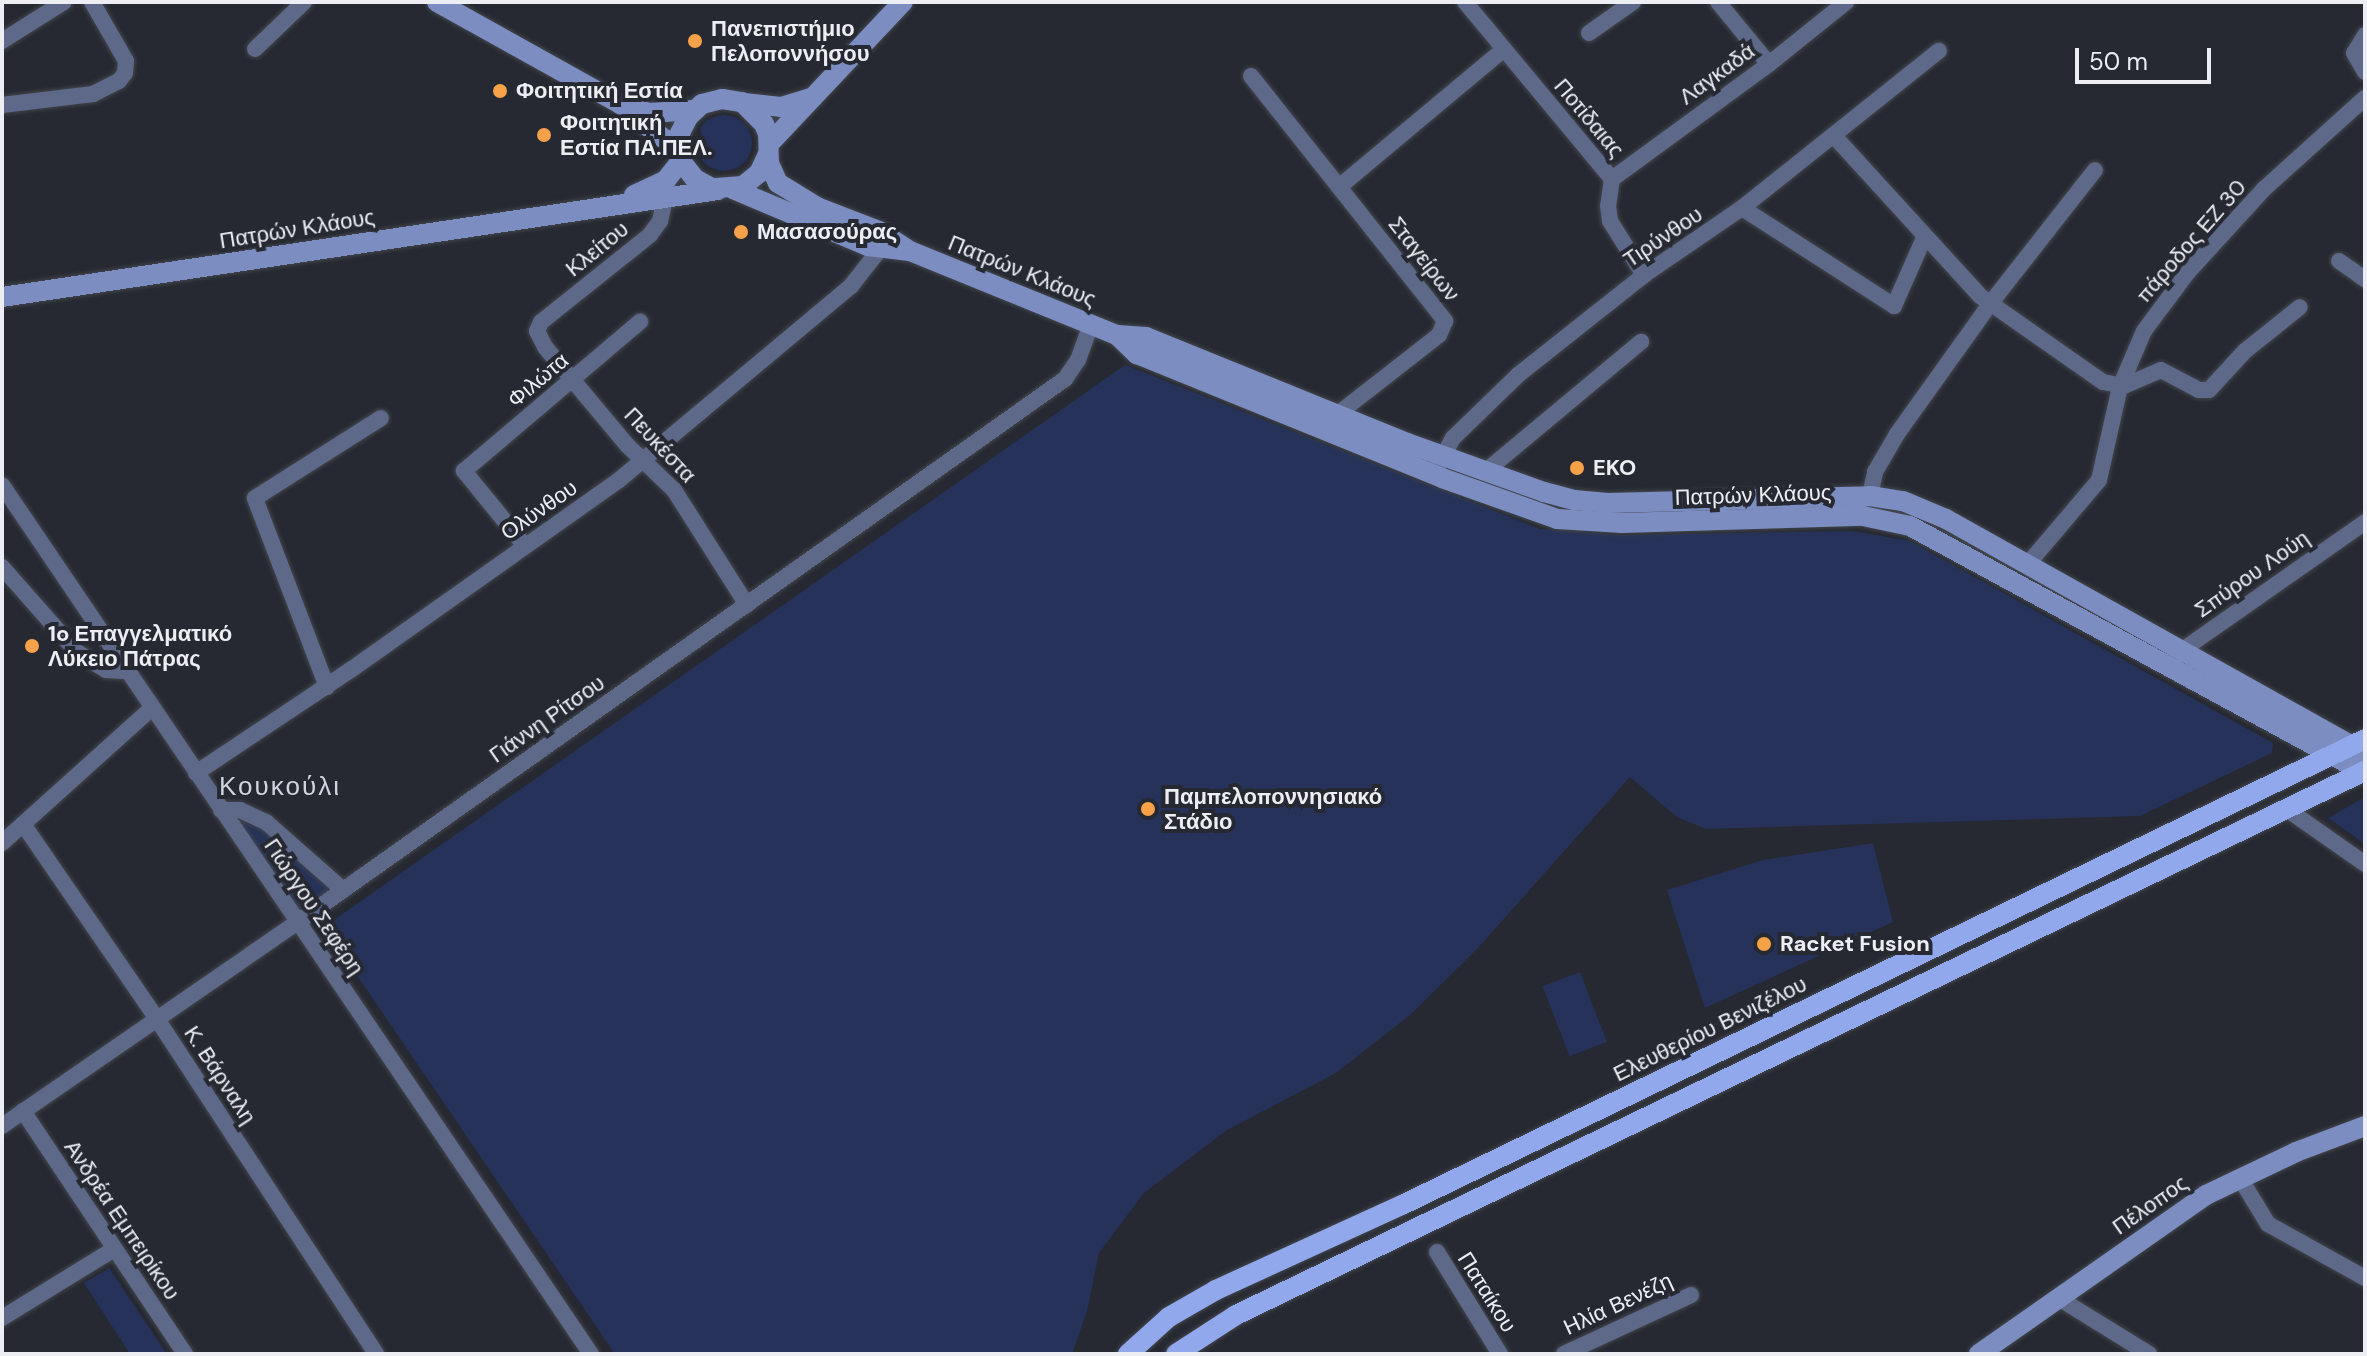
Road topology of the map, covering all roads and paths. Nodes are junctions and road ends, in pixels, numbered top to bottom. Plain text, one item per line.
1 (64, 2) edge
2 (92, 2) edge
3 (304, 2) edge
4 (437, 2) edge
5 (903, 2) edge
6 (1465, 2) edge
7 (1633, 2) edge
8 (1718, 2) edge
9 (1846, 2) edge
10 (1589, 33) dead end
11 (2365, 35) edge
12 (2, 41) edge
13 (255, 49) dead end
14 (1504, 49) junction
15 (1939, 51) dead end
16 (1769, 64) junction
17 (2365, 72) edge
18 (1251, 76) dead end
19 (823, 90) junction
20 (2365, 98) edge
21 (742, 102) junction
22 (620, 104) junction
23 (2, 105) edge
24 (694, 110) junction
25 (1835, 137) junction
26 (769, 149) junction
27 (680, 156) junction
28 (2095, 170) dead end
29 (1612, 179) junction
30 (1339, 187) junction
31 (727, 190) junction
32 (665, 198) junction
33 (599, 206) junction
34 (1742, 208) junction
35 (1924, 238) junction
36 (880, 249) junction
37 (910, 251) junction
38 (2339, 261) dead end
39 (1644, 275) junction
40 (2365, 279) edge
41 (2, 297) edge
42 (1990, 304) junction
43 (2300, 307) dead end
44 (541, 322) joint
45 (640, 322) dead end
46 (1091, 325) junction
47 (1117, 335) junction
48 (1641, 342) dead end
49 (573, 380) junction
50 (2120, 387) junction
51 (1338, 414) junction
52 (381, 418) dead end
53 (1441, 455) junction
54 (643, 460) junction
55 (1486, 471) junction
56 (1442, 478) junction
57 (2, 485) edge
58 (1870, 496) junction
59 (2365, 522) edge
60 (525, 546) junction
61 (2027, 565) junction
62 (2, 567) edge
63 (747, 605) junction
64 (2175, 659) junction
65 (128, 671) junction
66 (327, 687) junction
67 (152, 708) junction
68 (2330, 755) junction
69 (2362, 759) edge
70 (196, 773) junction
71 (221, 810) junction
72 (2288, 810) junction
73 (23, 824) junction
74 (2, 843) edge
75 (2365, 864) edge
76 (343, 890) junction
77 (298, 922) junction
78 (157, 1019) junction
79 (23, 1111) junction
80 (2, 1126) edge
81 (2365, 1126) edge
82 (2240, 1178) junction
83 (114, 1249) junction
84 (1437, 1252) dead end
85 (2365, 1278) edge
86 (1691, 1295) dead end
87 (2060, 1299) junction
88 (2, 1318) edge
89 (185, 1354) edge
90 (376, 1354) edge
91 (591, 1354) edge
92 (1128, 1354) edge
93 (1176, 1354) edge
94 (1500, 1354) edge
95 (1564, 1354) edge
96 (1979, 1354) edge
97 (2149, 1354) edge

1 - 12 street
2 - 23 street
3 - 13 street
4 - 22 main road
5 - 19 main road
6 - 14 street, Ποτίδαιας
7 - 10 street
8 - 16 street
9 - 16 street, Λαγκαδά
11 - 17 street
14 - 29 street, Ποτίδαιας
14 - 30 street
15 - 25 street, Τιρύνθου
16 - 29 street, Λαγκαδά
18 - 30 street, Σταγείρων
19 - 21 main road
19 - 26 main road
20 - 50 street, πάροδος ΕΖ 30
21 - 24 main road
21 - 26 main road
22 - 24 main road
22 - 27 main road
24 - 27 main road
25 - 34 street, Τιρύνθου
25 - 35 street
26 - 31 main road
26 - 37 main road
27 - 31 main road
27 - 33 main road
28 - 42 street
29 - 39 street, Ποτίδαιας
30 - 51 street, Σταγείρων
31 - 32 main road
31 - 36 main road
32 - 33 main road
32 - 44 street, Κλείτου
33 - 41 main road, Πατρών Κλάους
34 - 35 street
34 - 39 street, Τιρύνθου
35 - 42 street
36 - 37 main road
36 - 54 street, Ολύνθου
37 - 46 main road, Πατρών Κλάους
38 - 40 street
39 - 53 street, Τιρύνθου
42 - 50 street
42 - 58 street
43 - 50 street
44 - 49 street, Πευκέστα
45 - 49 street, Φιλώτα
46 - 47 main road, Πατρών Κλάους
46 - 63 street, Γιάννη Ρίτσου
47 - 51 main road, Πατρών Κλάους
47 - 56 main road, Πατρών Κλάους
48 - 55 street
49 - 54 street, Πευκέστα
49 - 60 street, Φιλώτα
50 - 61 street, πάροδος ΕΖ 30
51 - 53 main road, Πατρών Κλάους
52 - 66 street
53 - 55 main road, Πατρών Κλάους
53 - 56 street
54 - 60 street, Ολύνθου
54 - 63 street, Πευκέστα
55 - 58 main road, Πατρών Κλάους
56 - 64 main road, Πατρών Κλάους
57 - 65 street, Γιώργου Σεφέρη
58 - 61 main road, Πατρών Κλάους
59 - 64 street, Σπύρου Λούη
60 - 66 street, Ολύνθου
61 - 64 main road, Πατρών Κλάους
62 - 65 street
63 - 76 street, Γιάννη Ρίτσου
64 - 68 main road, Πατρών Κλάους
64 - 69 main road, Πατρών Κλάους
65 - 67 street, Γιώργου Σεφέρη
66 - 70 street, Ολύνθου
67 - 70 street, Γιώργου Σεφέρη
67 - 73 street
68 - 69 main road, Πατρών Κλάους
68 - 69 main road, Ελευθερίου Βενιζέλου
68 - 92 main road, Ελευθερίου Βενιζέλου
69 - 72 main road
70 - 71 street, Γιώργου Σεφέρη
71 - 76 street
71 - 77 street, Γιώργου Σεφέρη
72 - 75 street
72 - 93 main road
73 - 74 street
73 - 78 street, Κ. Βάρναλη
76 - 77 street, Γιάννη Ρίτσου
77 - 78 street, Γιάννη Ρίτσου
77 - 91 street, Γιώργου Σεφέρη
78 - 79 street, Γιάννη Ρίτσου
78 - 90 street, Κ. Βάρναλη
79 - 80 street, Γιάννη Ρίτσου
79 - 83 street, Ανδρέα Εμπειρίκου
81 - 82 main road, Πέλοπος
82 - 85 street
82 - 87 main road, Πέλοπος
83 - 88 street
83 - 89 street, Ανδρέα Εμπειρίκου
84 - 94 street, Παταίκου
86 - 95 street, Ηλία Βενέζη
87 - 96 main road, Πέλοπος
87 - 97 street

